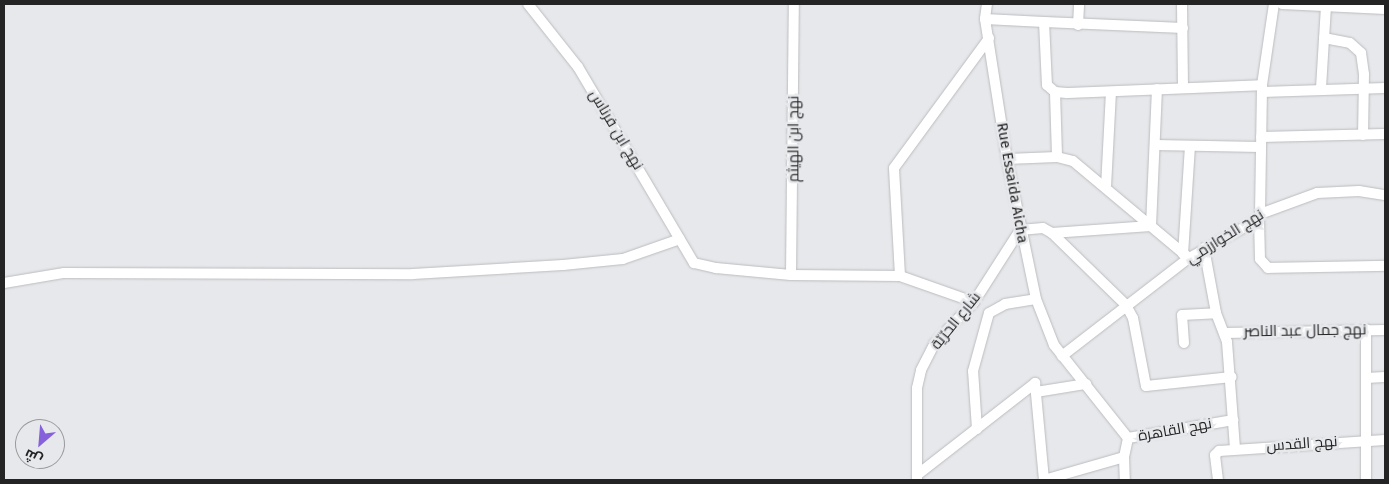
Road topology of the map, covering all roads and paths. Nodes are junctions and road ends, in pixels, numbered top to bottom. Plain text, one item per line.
1 (528, 4) edge
2 (794, 4) edge
3 (987, 4) edge
4 (1079, 4) edge
5 (1182, 4) edge
6 (1274, 4) edge
7 (1282, 4) edge
8 (1333, 5) edge
9 (1385, 9) edge
10 (985, 19) junction
11 (1044, 22) junction
12 (1078, 25) junction
13 (1183, 28) junction
14 (989, 38) junction
15 (1324, 38) junction
16 (1183, 87) junction
17 (1321, 88) junction
18 (1363, 88) junction
19 (1385, 88) edge
20 (1262, 89) junction
21 (1157, 90) junction
22 (1055, 92) junction
23 (1111, 93) junction
24 (1385, 134) edge
25 (1364, 135) junction
26 (1260, 136) junction
27 (1155, 145) junction
28 (1190, 146) junction
29 (1260, 147) junction
30 (1057, 157) junction
31 (1007, 159) junction
32 (1106, 188) junction
33 (1385, 195) edge
34 (1259, 216) junction
35 (1151, 226) junction
36 (1020, 230) junction
37 (1052, 233) junction
38 (680, 239) junction
39 (1204, 248) junction
40 (1186, 256) junction
41 (1385, 266) edge
42 (791, 275) junction
43 (900, 276) junction
44 (4, 283) edge
45 (1036, 299) junction
46 (974, 302) junction
47 (1126, 305) junction
48 (1216, 313) junction
49 (1366, 330) junction
50 (1385, 330) edge
51 (1225, 333) junction
52 (1184, 343) dead end
53 (1062, 356) junction
54 (1232, 377) junction
55 (1385, 377) edge
56 (1366, 378) junction
57 (1086, 384) junction
58 (1036, 387) junction
59 (1234, 420) junction
60 (977, 429) junction
61 (1128, 438) junction
62 (1367, 440) junction
63 (1385, 440) edge
64 (1235, 450) junction
65 (1124, 457) junction
66 (917, 478) edge
67 (1044, 480) edge
68 (1125, 480) edge
69 (1218, 480) edge
70 (1366, 480) edge

1 - 38 street, نهج ابن فرناس
2 - 42 street, نهج ابن الهيثم
3 - 10 street, Rue Essaida Aicha
4 - 12 street
5 - 13 street
6 - 20 street
7 - 8 street
8 - 9 street
8 - 15 street
10 - 11 street
10 - 14 street, Rue Essaida Aicha
11 - 12 street
11 - 22 street
12 - 13 street
13 - 16 street
14 - 31 street, Rue Essaida Aicha
14 - 43 street
15 - 17 street
15 - 18 street
16 - 20 street
16 - 21 street
17 - 18 street
17 - 20 street
18 - 19 street
18 - 25 street
20 - 26 street
21 - 23 street
21 - 27 street
22 - 23 street
22 - 30 street
23 - 32 street
24 - 25 street
25 - 26 street
26 - 29 street
27 - 28 street
27 - 35 street
28 - 29 street
28 - 40 street
29 - 34 street
30 - 31 street
30 - 32 street
31 - 36 street, Rue Essaida Aicha
32 - 35 street
33 - 34 street, نهج الخوارزمي
34 - 39 street, نهج الخوارزمي
34 - 41 street
35 - 37 street
35 - 40 street
36 - 37 street
36 - 45 street, Rue Essaida Aicha
36 - 46 street, شارع الحرّيّة
37 - 47 street
38 - 42 street, نهج ابن فرناس
38 - 44 street
39 - 40 street, نهج الخوارزمي
39 - 48 street
40 - 47 street, نهج الخوارزمي
42 - 43 street
43 - 46 street
45 - 53 street, Rue Essaida Aicha
45 - 60 street
46 - 66 street, شارع الحرّيّة
47 - 53 street, نهج الخوارزمي
47 - 54 street
48 - 51 street
48 - 52 street
49 - 50 street, نهج جمال عبد الناصر
49 - 51 street, نهج جمال عبد الناصر
49 - 56 street
51 - 54 street
53 - 57 street, Rue Essaida Aicha
54 - 59 street
55 - 56 street
56 - 62 street
57 - 58 street
57 - 61 street, Rue Essaida Aicha
58 - 60 street
58 - 67 street
59 - 61 street, نهج القاهرة
59 - 64 street
60 - 66 street
61 - 65 street, نهج القاهرة
62 - 63 street, نهج القدس
62 - 64 street, نهج القدس
62 - 70 street
64 - 69 street, نهج القدس
65 - 67 street, نهج القاهرة
65 - 68 street

